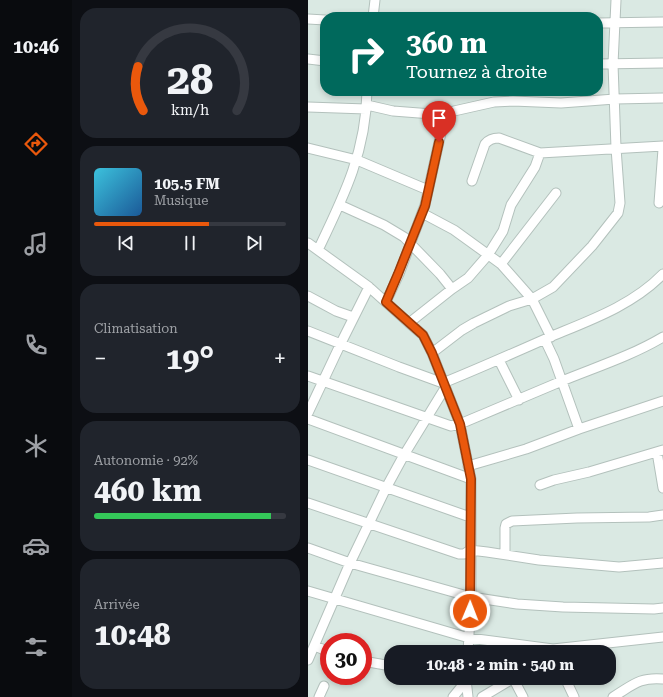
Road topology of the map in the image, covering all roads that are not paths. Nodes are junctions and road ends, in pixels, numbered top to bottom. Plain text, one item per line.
1 (376, 0) edge
2 (616, 0) edge
3 (374, 12) edge
4 (308, 19) edge
5 (320, 20) edge
6 (663, 22) edge
7 (603, 23) edge
8 (615, 23) junction
9 (308, 59) edge
10 (320, 60) edge
11 (663, 63) edge
12 (603, 64) edge
13 (613, 64) junction
14 (367, 96) edge
15 (663, 98) edge
16 (615, 99) junction
17 (308, 106) edge
18 (367, 108) junction
19 (445, 115) junction
20 (663, 147) edge
21 (308, 148) edge
22 (616, 148) junction
23 (540, 153) junction
24 (357, 160) junction
25 (472, 181) dead end
26 (428, 190) junction
27 (556, 193) dead end
28 (659, 203) dead end
29 (340, 205) junction
30 (422, 213) junction
31 (410, 242) junction
32 (308, 243) edge
33 (318, 250) junction
34 (488, 255) junction
35 (501, 264) junction
36 (663, 274) edge
37 (369, 287) junction
38 (452, 289) junction
39 (308, 296) edge
40 (532, 299) junction
41 (386, 302) junction
42 (353, 317) junction
43 (409, 323) junction
44 (308, 331) edge
45 (663, 337) edge
46 (548, 338) junction
47 (341, 343) junction
48 (432, 353) junction
49 (499, 360) junction
50 (308, 376) edge
51 (562, 381) junction
52 (323, 382) junction
53 (444, 385) junction
54 (518, 400) junction
55 (663, 401) edge
56 (308, 413) edge
57 (427, 418) junction
58 (308, 419) edge
59 (460, 424) junction
60 (579, 429) junction
61 (660, 451) edge
62 (404, 455) junction
63 (308, 460) edge
64 (468, 466) junction
65 (662, 477) edge
66 (471, 479) junction
67 (540, 485) dead end
68 (386, 488) junction
69 (663, 488) edge
70 (308, 503) edge
71 (663, 516) edge
72 (470, 517) junction
73 (369, 524) junction
74 (308, 548) edge
75 (470, 550) junction
76 (505, 554) junction
77 (350, 563) junction
78 (663, 563) edge
79 (308, 591) edge
80 (471, 597) junction
81 (335, 599) junction
82 (663, 608) edge
83 (308, 637) edge
84 (663, 637) edge
85 (470, 638) junction
86 (316, 643) junction
87 (469, 645) edge
88 (499, 645) edge
89 (600, 645) edge
90 (320, 646) edge
91 (308, 660) edge
92 (372, 663) edge
93 (384, 665) edge
94 (663, 679) edge
95 (462, 685) edge
96 (467, 685) edge
97 (502, 685) edge
98 (517, 685) edge
99 (568, 685) edge
100 (324, 686) dead end
101 (319, 697) edge
102 (453, 697) edge
103 (468, 697) edge
104 (482, 697) edge
105 (523, 697) edge
106 (574, 697) edge
107 (613, 697) edge

1 - 3 street
2 - 8 street
4 - 5 street
6 - 8 street
7 - 8 street
8 - 13 street
9 - 10 street
11 - 13 street
12 - 13 street
13 - 16 street
14 - 18 street
15 - 16 street
16 - 19 street
16 - 22 street
17 - 18 street
18 - 19 street
18 - 24 street
19 - 26 street
20 - 22 street
20 - 28 street
21 - 24 street
22 - 23 street
22 - 40 street
23 - 25 street
23 - 34 street
24 - 26 street
24 - 29 street
26 - 30 street
27 - 35 street
29 - 31 street
29 - 33 street
30 - 31 street
30 - 34 street
31 - 38 street
31 - 41 street
32 - 33 street
33 - 37 street
34 - 35 street
34 - 38 street
35 - 40 street
36 - 46 street
37 - 41 street
37 - 42 street
38 - 43 street
39 - 42 street
40 - 46 street
40 - 48 street
41 - 43 street
42 - 47 street
43 - 48 street
44 - 47 street
45 - 51 street
46 - 49 street
46 - 51 street
47 - 52 street
47 - 53 street
48 - 53 street
49 - 53 street
49 - 54 street
50 - 52 street
51 - 54 street
51 - 60 street
52 - 56 street
52 - 57 street
53 - 57 street
53 - 59 street
54 - 59 street
55 - 60 street
57 - 59 street
57 - 62 street
58 - 62 street
59 - 64 street
60 - 64 street
61 - 65 street
61 - 67 street
62 - 66 street
62 - 68 street
63 - 68 street
64 - 66 street
65 - 69 street
66 - 72 street
68 - 72 street
68 - 73 street
70 - 73 street
71 - 76 street
72 - 75 street
73 - 75 street
73 - 77 street
74 - 77 street
75 - 76 street
75 - 80 street
76 - 78 street
77 - 80 street
77 - 81 street
79 - 81 street
80 - 82 street
80 - 85 street
81 - 85 street
81 - 86 street
83 - 86 street
84 - 89 street
85 - 87 street
85 - 88 street
86 - 90 street
86 - 91 street
92 - 93 street
94 - 107 street
95 - 102 street
96 - 103 street
97 - 104 street
98 - 105 street
99 - 106 street
100 - 101 street

